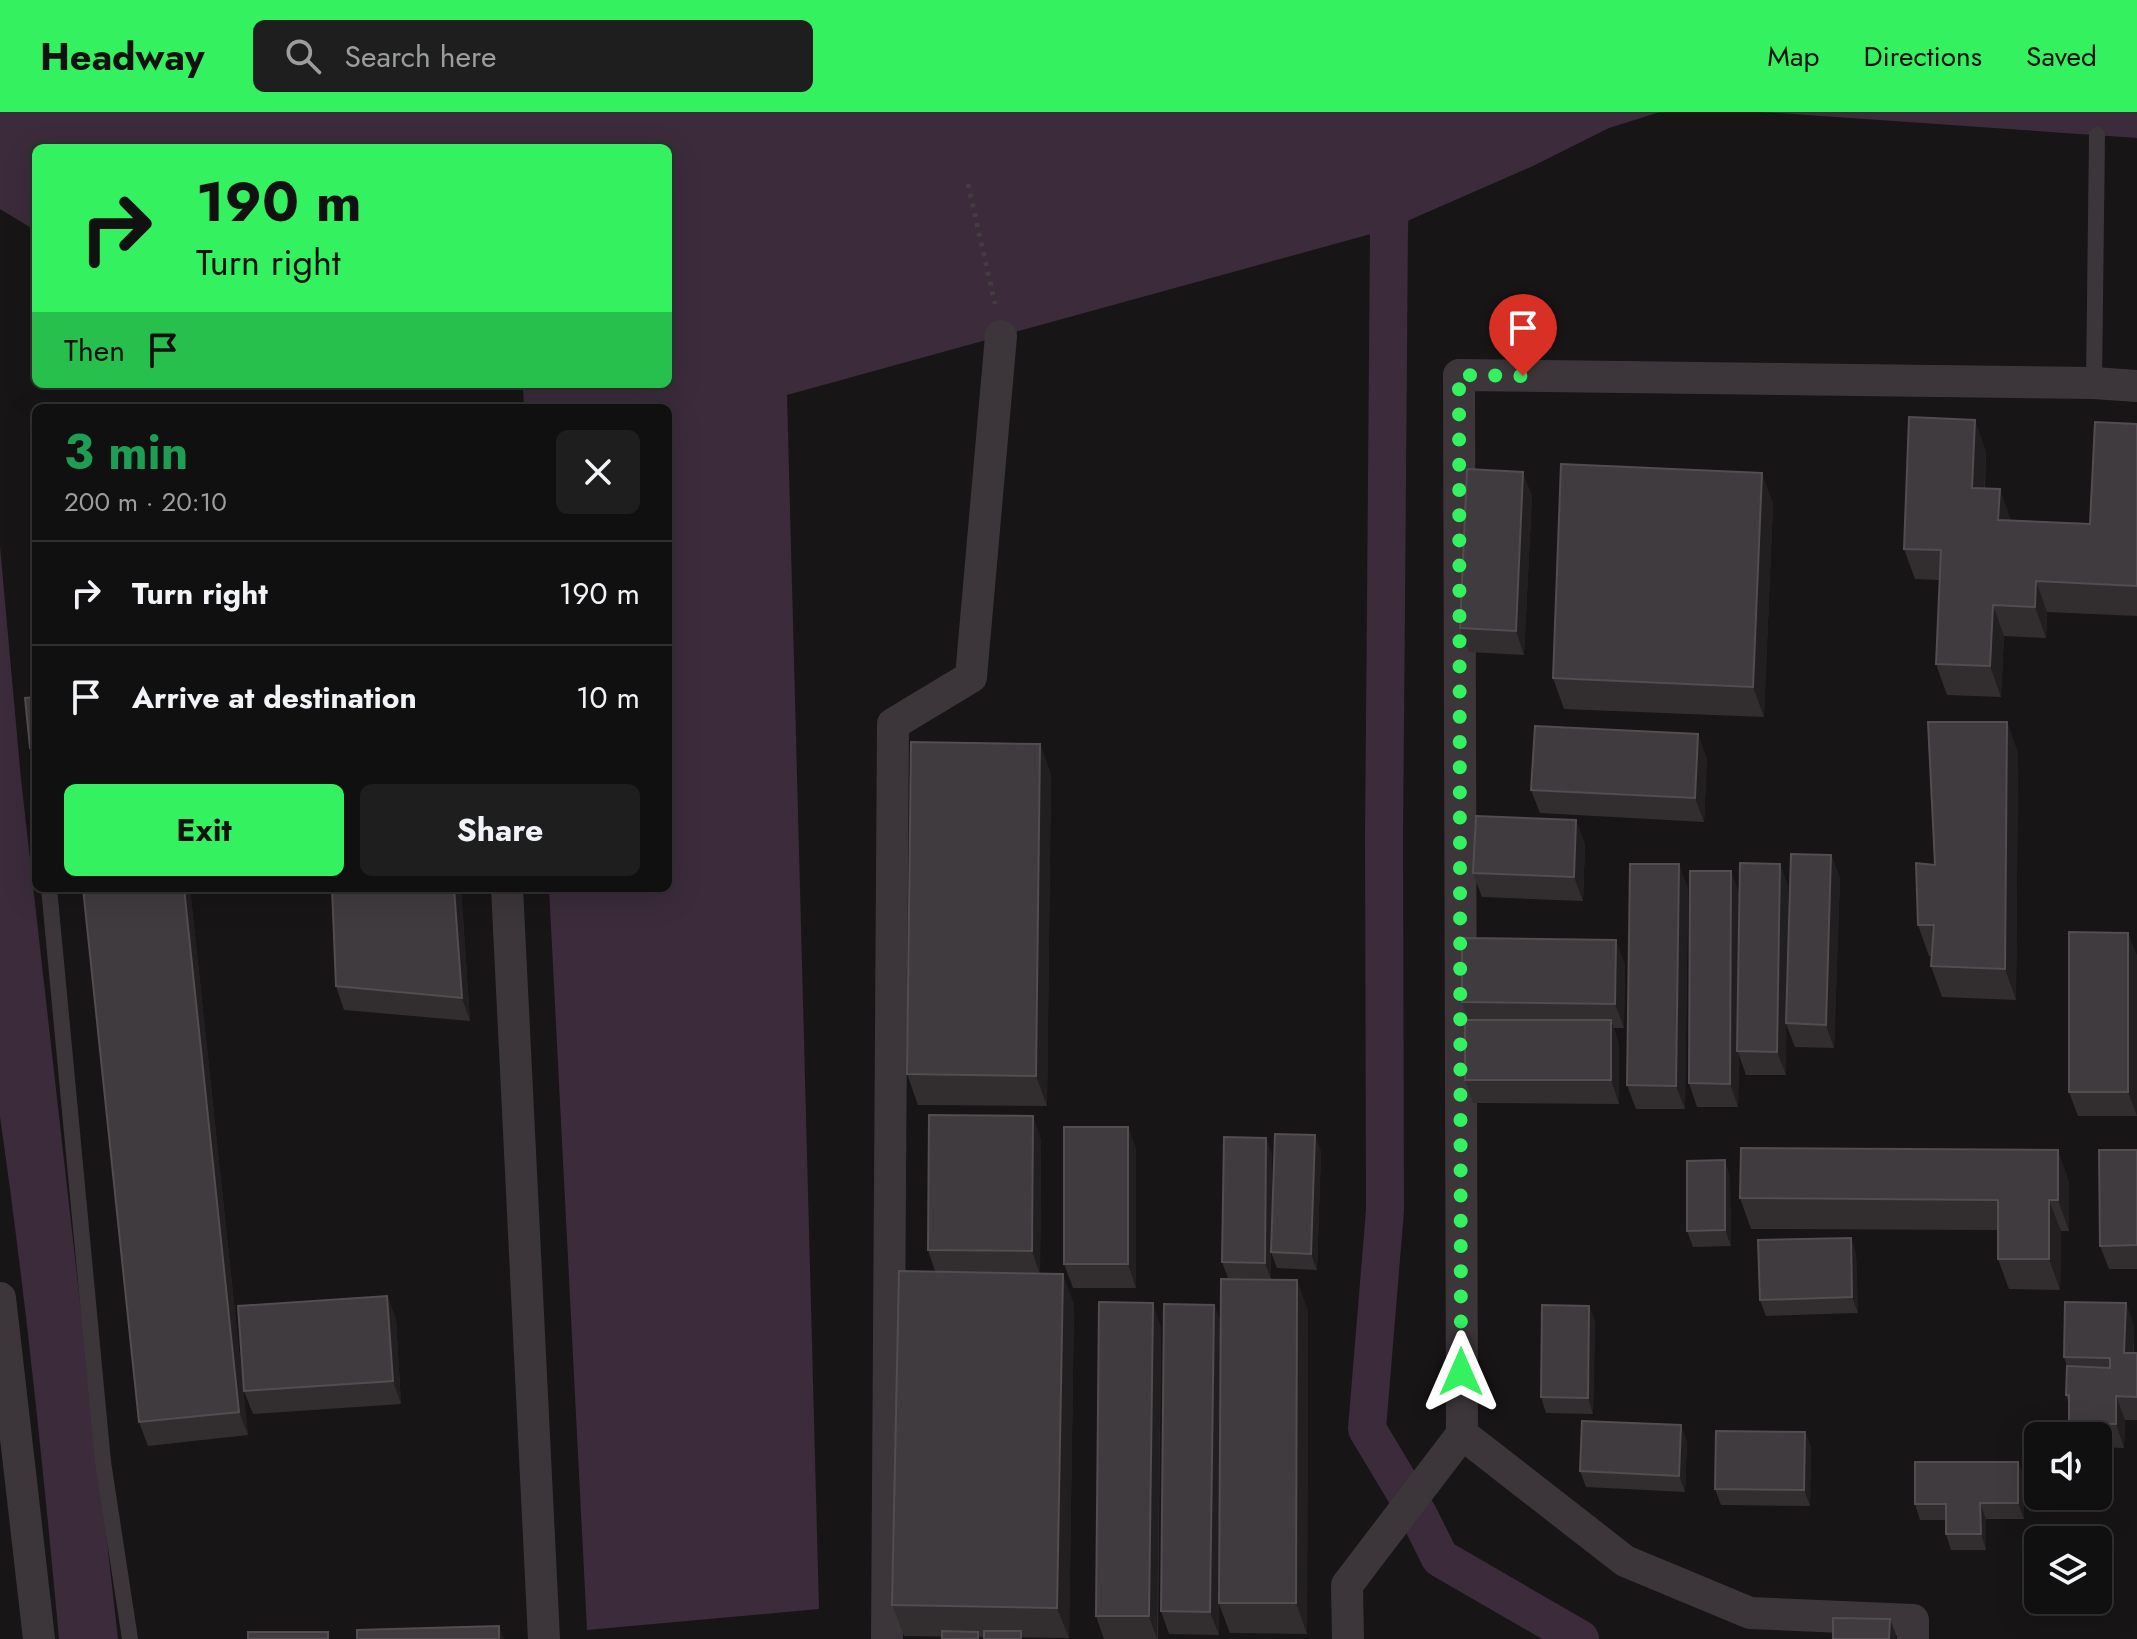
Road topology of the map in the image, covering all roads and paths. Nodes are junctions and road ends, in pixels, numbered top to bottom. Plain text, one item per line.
1 (2097, 135) dead end
2 (968, 184) dead end
3 (1001, 336) joint
4 (2094, 383) junction
5 (2137, 386) edge
6 (49, 892) edge
7 (507, 892) edge
8 (0, 1298) edge
9 (1462, 1434) junction
10 (39, 1639) edge
11 (130, 1639) edge
12 (544, 1639) edge
13 (887, 1639) edge
14 (1348, 1639) edge
15 (1913, 1639) edge

1 - 4 lane
2 - 3 path
3 - 13 street
4 - 5 street
4 - 9 street
6 - 11 lane
7 - 12 street
8 - 10 street
9 - 14 street
9 - 15 street

